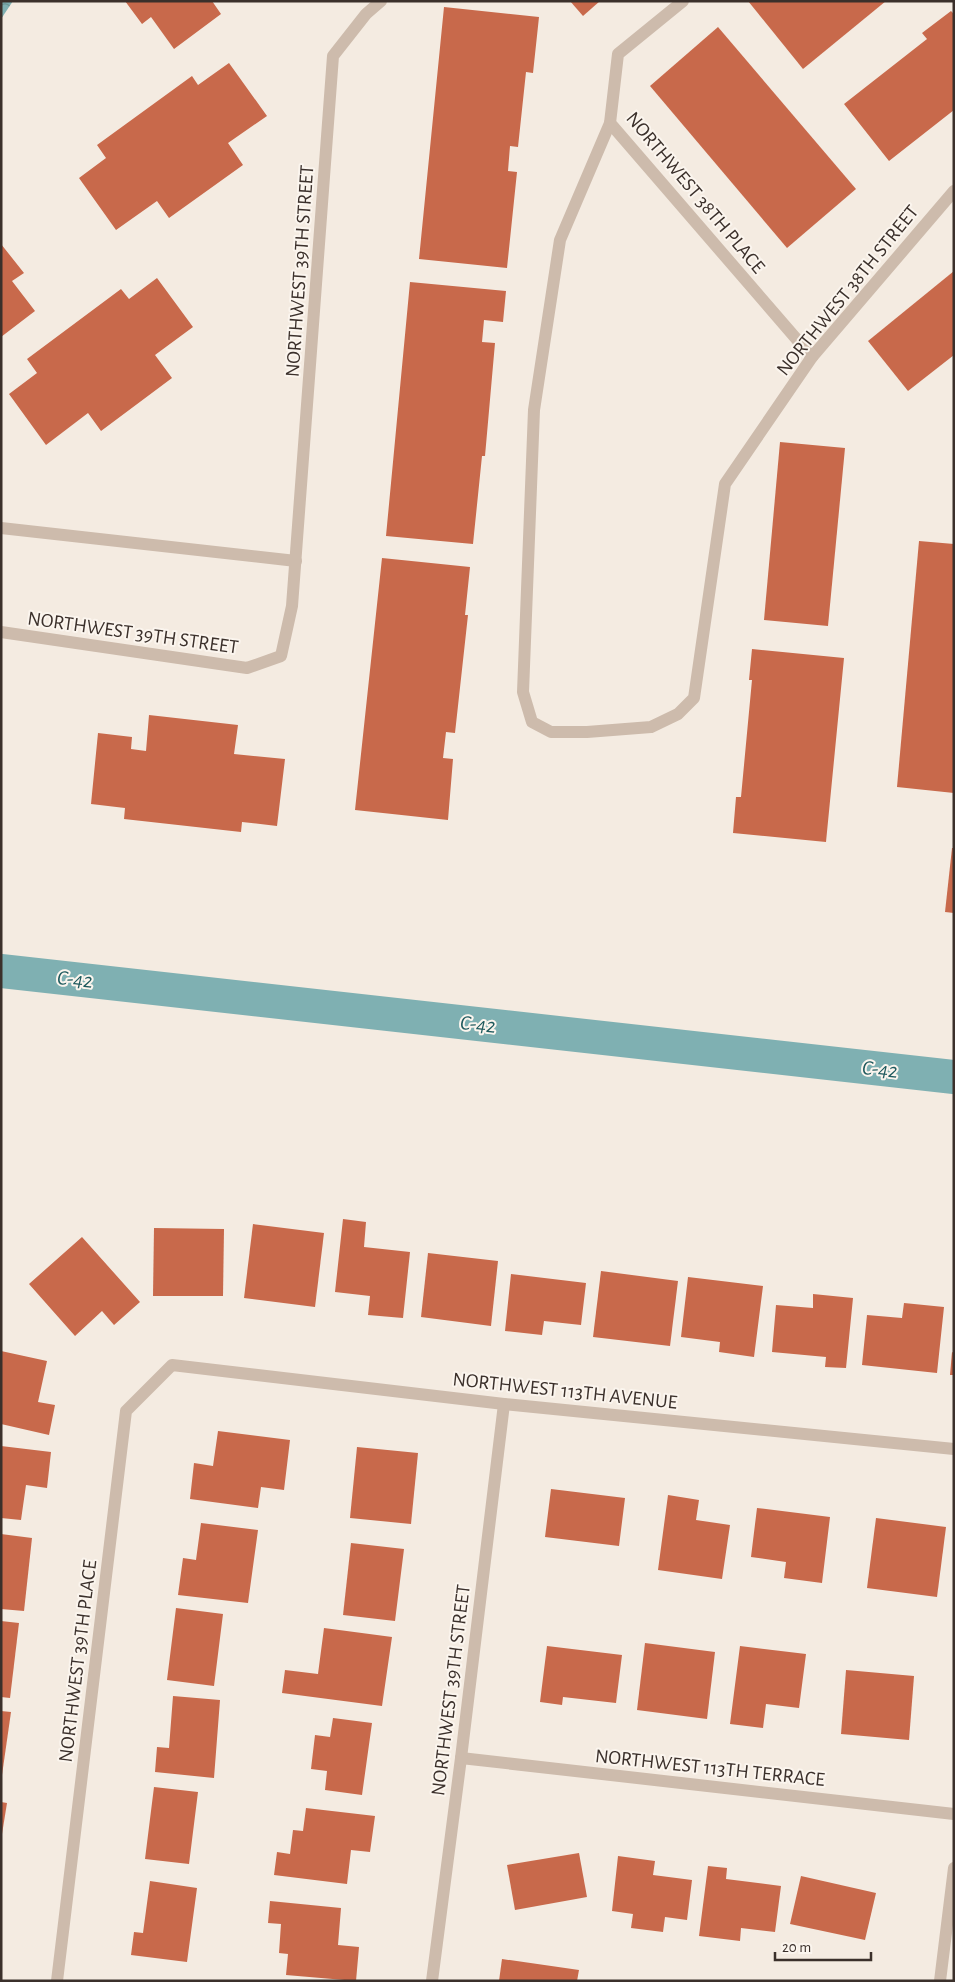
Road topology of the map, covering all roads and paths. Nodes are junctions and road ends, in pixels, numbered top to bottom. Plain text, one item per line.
1 (381, 1) edge
2 (683, 1) edge
3 (610, 123) junction
4 (954, 191) edge
5 (812, 357) junction
6 (1, 528) edge
7 (296, 561) junction
8 (1, 632) edge
9 (172, 1365) joint
10 (504, 1404) junction
11 (954, 1449) edge
12 (461, 1758) junction
13 (954, 1814) edge
14 (954, 1868) edge
15 (57, 1981) edge
16 (432, 1981) edge
17 (940, 1981) edge

1 - 7 street, NORTHWEST 39TH STREET
2 - 3 street, NORTHWEST 38TH PLACE
3 - 5 street, NORTHWEST 38TH PLACE
3 - 5 street, NORTHWEST 38TH STREET
4 - 5 street, NORTHWEST 38TH STREET
6 - 7 street
7 - 8 street, NORTHWEST 39TH STREET
9 - 10 street, NORTHWEST 113TH AVENUE
9 - 15 street, NORTHWEST 39TH PLACE
10 - 11 street, NORTHWEST 113TH AVENUE
10 - 12 street, NORTHWEST 39TH STREET
12 - 13 street, NORTHWEST 113TH TERRACE
12 - 16 street, NORTHWEST 39TH STREET
14 - 17 street

